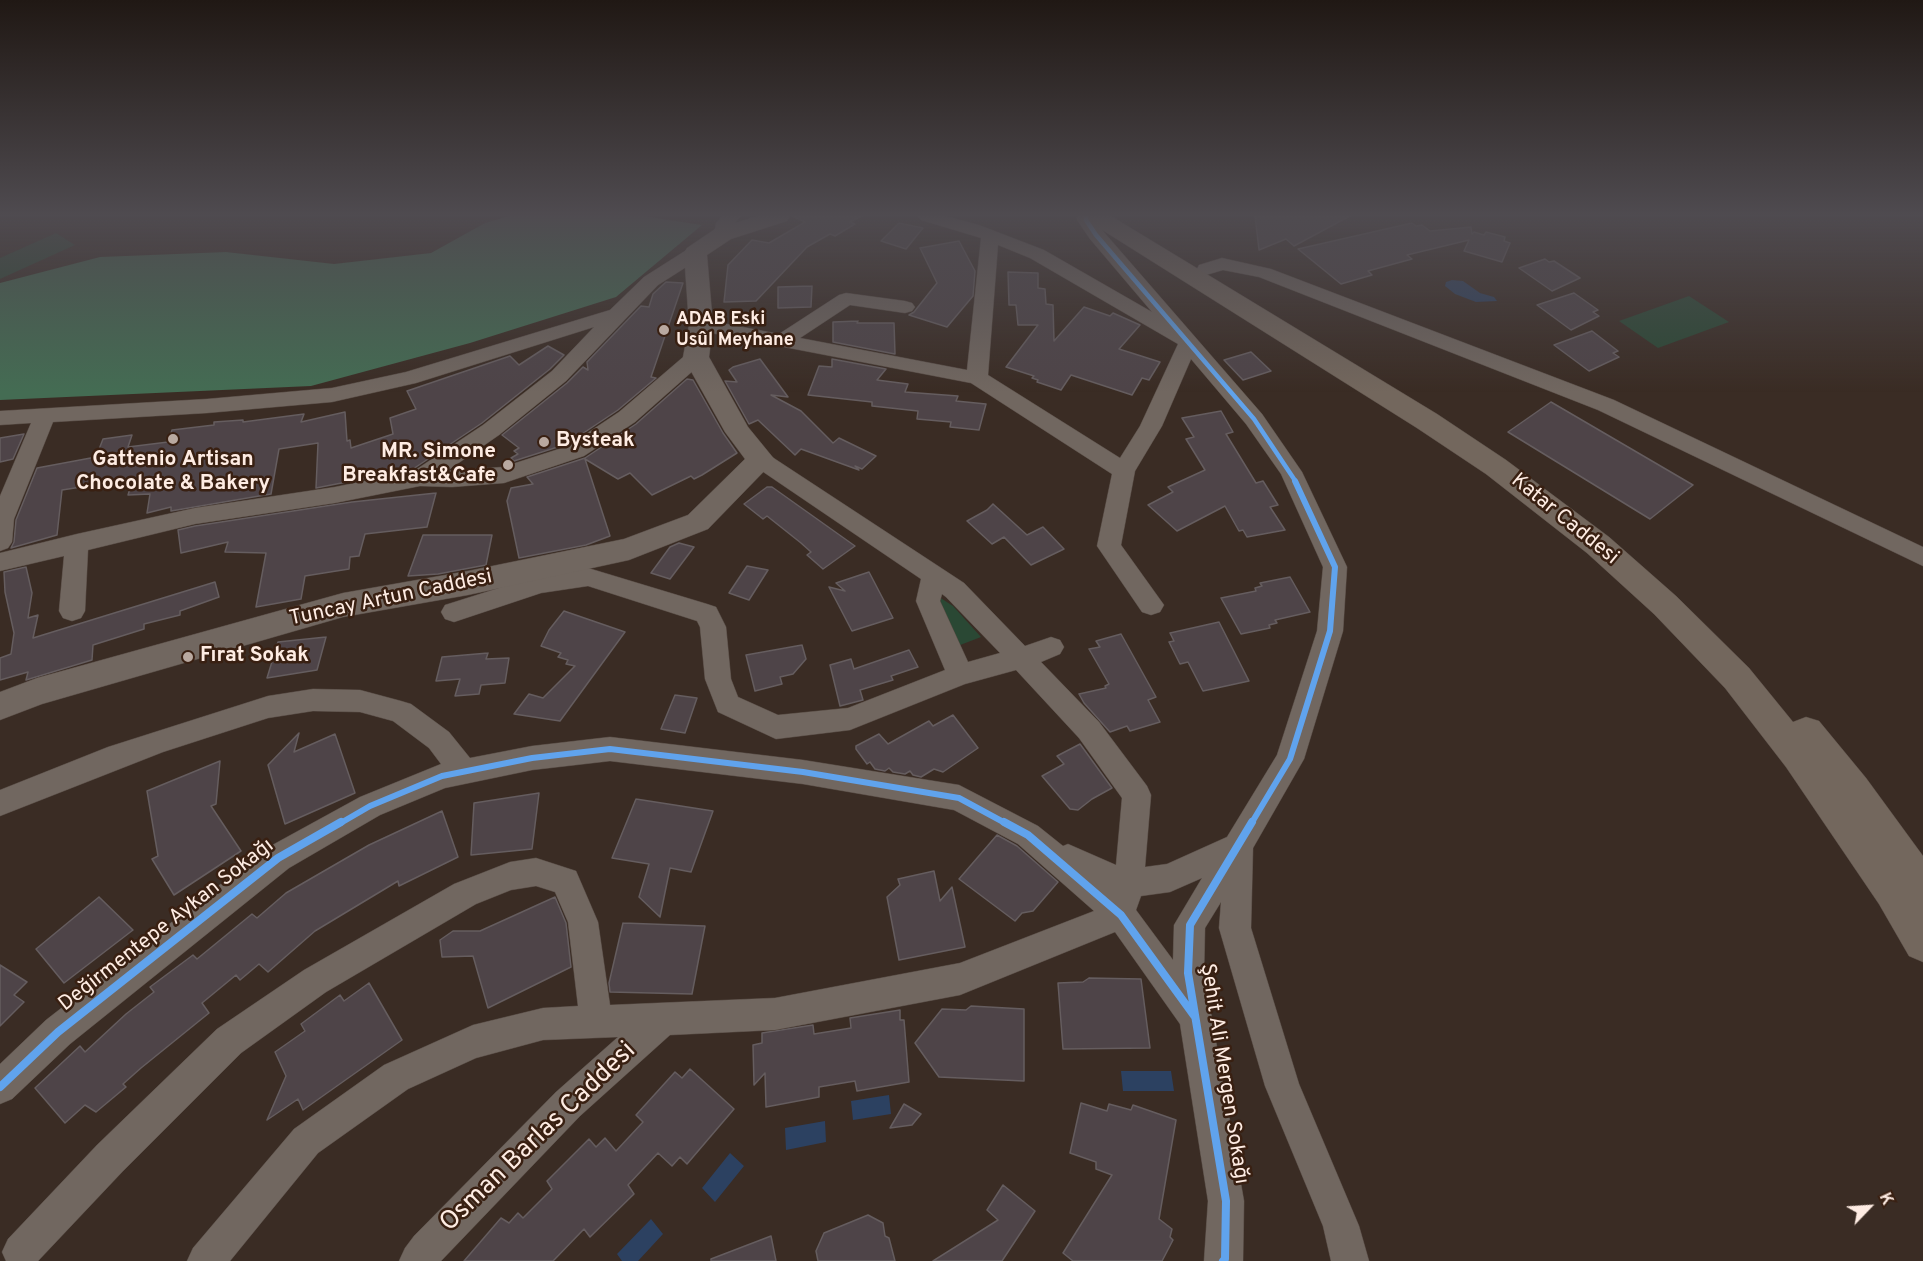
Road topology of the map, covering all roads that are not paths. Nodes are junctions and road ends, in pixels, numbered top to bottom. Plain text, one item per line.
1 (661, 275) edge
2 (697, 275) edge
3 (986, 275) edge
4 (1073, 275) edge
5 (1131, 275) edge
6 (1202, 275) edge
7 (1202, 275) edge
8 (1268, 275) edge
9 (905, 307) dead end
10 (617, 314) junction
11 (701, 325) junction
12 (782, 341) junction
13 (1189, 342) junction
14 (696, 357) junction
15 (977, 378) junction
16 (45, 416) junction
17 (0, 417) edge
18 (761, 460) junction
19 (1124, 471) junction
20 (420, 478) junction
21 (6, 496) edge
22 (0, 542) edge
23 (77, 543) junction
24 (1923, 557) edge
25 (0, 562) edge
26 (574, 569) junction
27 (934, 576) junction
28 (1151, 605) dead end
29 (72, 611) dead end
30 (454, 612) dead end
31 (1051, 647) dead end
32 (1021, 658) junction
33 (960, 675) junction
34 (0, 706) edge
35 (464, 772) junction
36 (0, 803) edge
37 (1028, 835) junction
38 (1238, 846) junction
39 (1129, 884) junction
40 (1923, 888) edge
41 (1120, 915) junction
42 (1923, 942) edge
43 (1195, 1017) junction
44 (663, 1019) junction
45 (596, 1022) junction
46 (0, 1087) edge
47 (21, 1252) dead end
48 (206, 1261) edge
49 (418, 1261) edge
50 (1223, 1261) edge
51 (1350, 1261) edge

1 - 10 street
2 - 11 street
3 - 15 street
4 - 13 street
5 - 13 street, Şehit Ali Mergen Sokağı
6 - 40 main road, Katar Caddesi
7 - 42 main road, Katar Caddesi
8 - 24 street
9 - 12 street
10 - 16 street
10 - 20 street
11 - 12 street
11 - 14 street
12 - 15 street
13 - 19 street
13 - 38 street, Şehit Ali Mergen Sokağı
14 - 18 street
14 - 20 street
15 - 19 street
16 - 17 street
16 - 21 street
18 - 26 street, Tuncay Artun Caddesi
18 - 27 street
19 - 28 street
20 - 23 street
21 - 22 street
23 - 25 street
23 - 29 street
26 - 30 street
26 - 33 street
26 - 34 street, Tuncay Artun Caddesi
27 - 32 street
27 - 33 street
31 - 32 street
32 - 33 street
32 - 39 street
35 - 36 street
35 - 37 street, Değirmentepe Aykan Sokağı
35 - 46 street, Değirmentepe Aykan Sokağı
37 - 39 street
37 - 41 street
38 - 39 street
38 - 43 street, Şehit Ali Mergen Sokağı
38 - 51 street
39 - 41 street
41 - 43 street
41 - 44 street, Osman Barlas Caddesi
43 - 50 street, Şehit Ali Mergen Sokağı
44 - 45 street, Osman Barlas Caddesi
44 - 49 street, Osman Barlas Caddesi
45 - 47 street
45 - 48 street, Osman Barlas Caddesi

